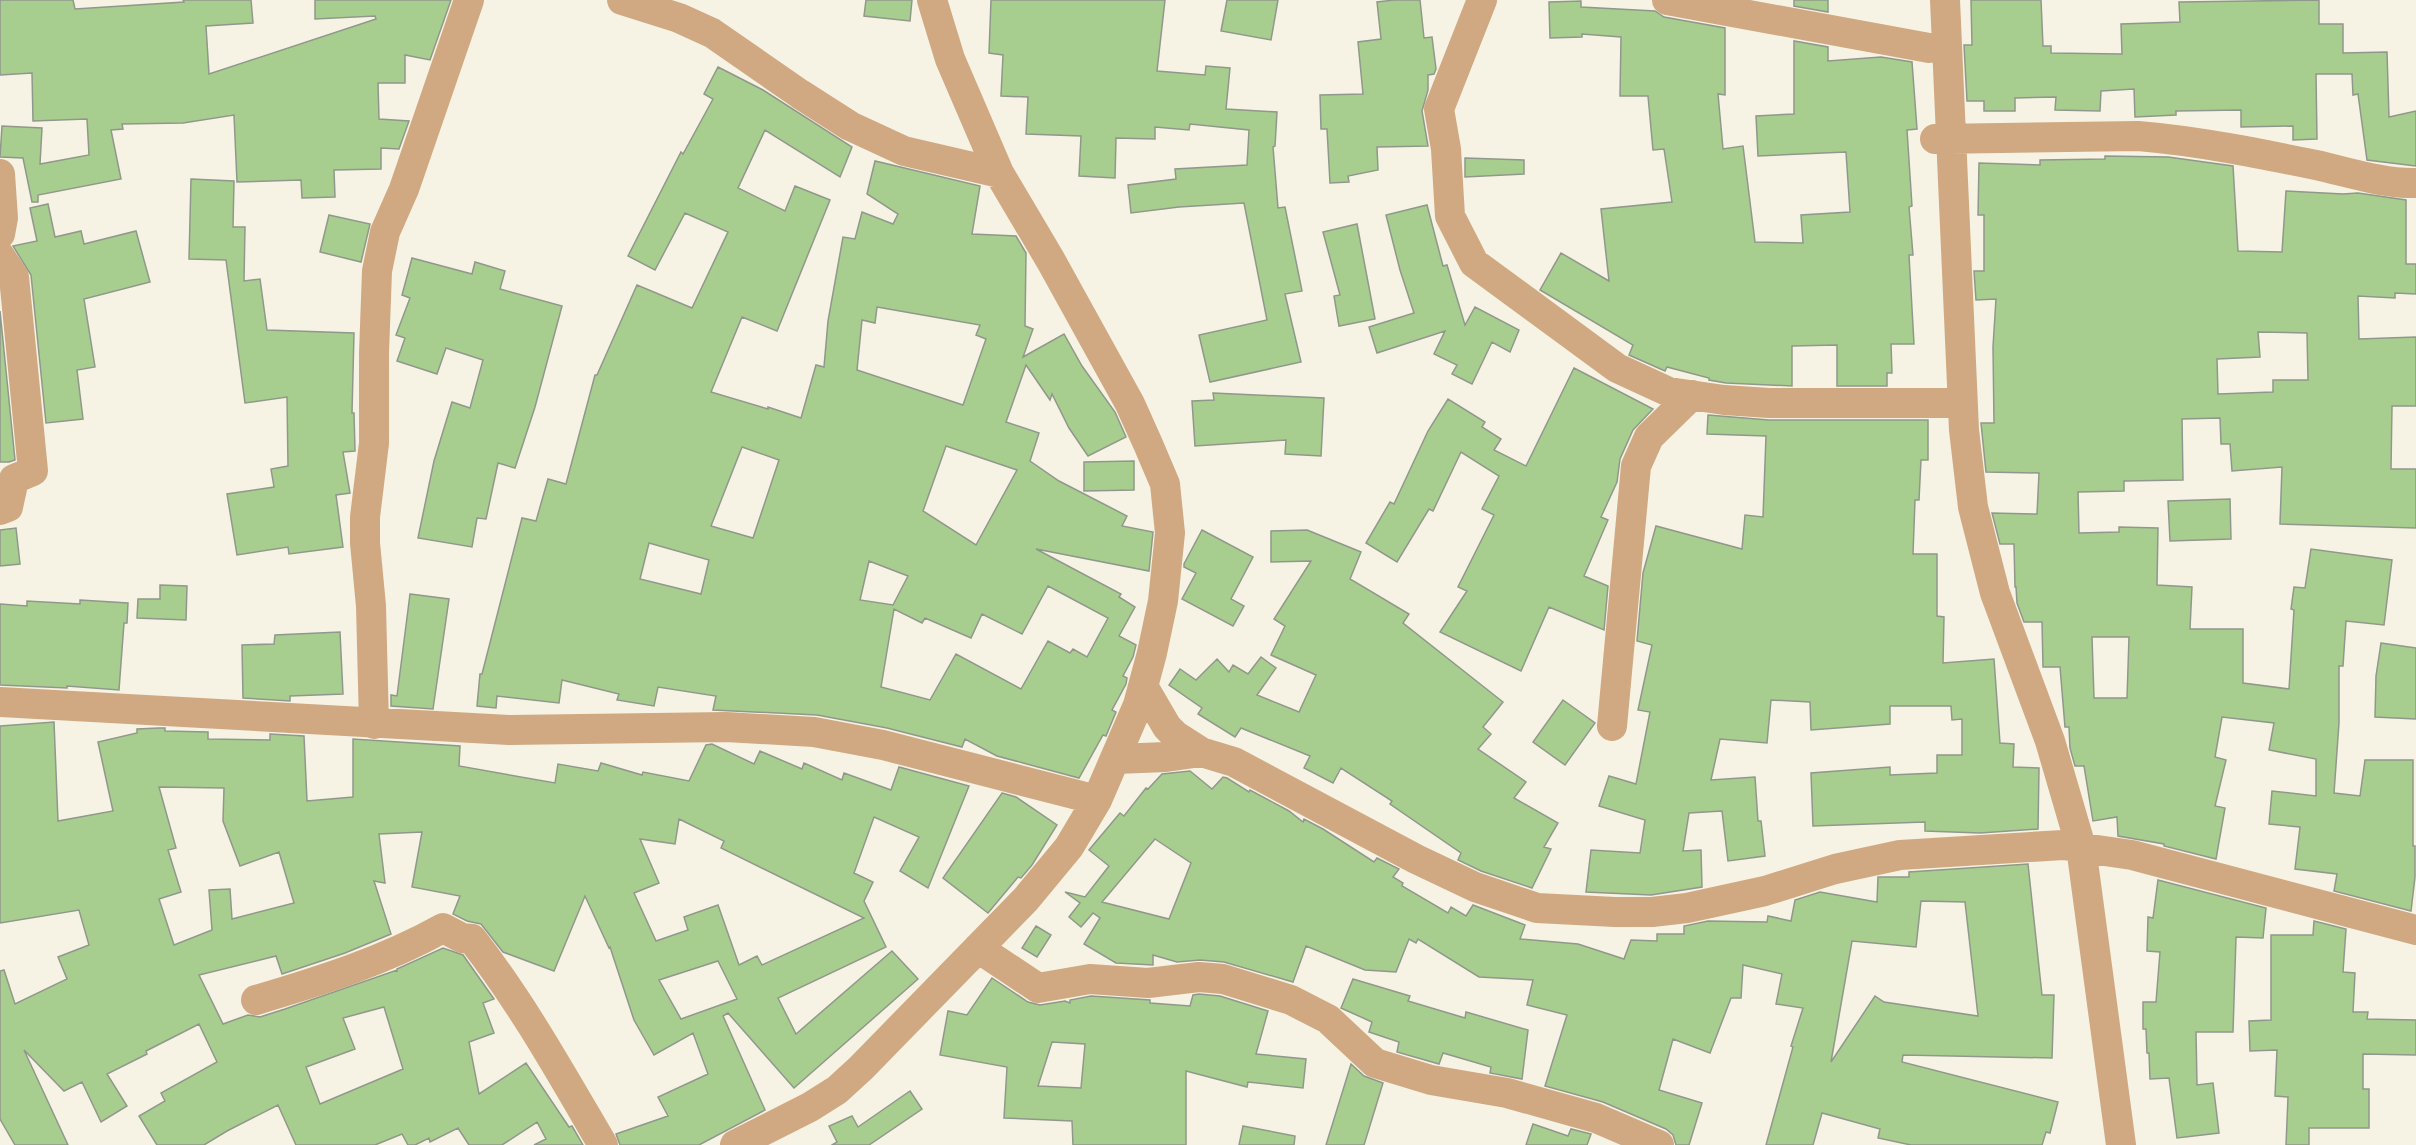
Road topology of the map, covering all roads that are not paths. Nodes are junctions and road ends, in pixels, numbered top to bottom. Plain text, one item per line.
1 (469, 0) edge
2 (622, 0) edge
3 (933, 0) edge
4 (1482, 0) edge
5 (1667, 0) edge
6 (1926, 0) edge
7 (1945, 0) edge
8 (1929, 48) junction
9 (1943, 139) junction
10 (999, 173) junction
11 (0, 174) edge
12 (2416, 183) edge
13 (0, 234) edge
14 (0, 256) edge
15 (1692, 395) junction
16 (1947, 403) junction
17 (0, 510) edge
18 (1143, 686) junction
19 (0, 702) edge
20 (374, 724) junction
21 (1612, 726) dead end
22 (1201, 752) junction
23 (1116, 759) junction
24 (1097, 800) junction
25 (2072, 846) junction
26 (2416, 930) edge
27 (978, 948) junction
28 (256, 1000) dead end
29 (1649, 1143) edge
30 (603, 1145) edge
31 (735, 1145) edge
32 (2102, 1145) edge
33 (2121, 1145) edge

1 - 20 street
2 - 10 street
3 - 10 street
4 - 15 street
5 - 8 street
6 - 8 street
7 - 9 street
8 - 9 street
9 - 12 street
9 - 16 street
9 - 25 street
10 - 18 street
11 - 13 street
14 - 17 street
15 - 16 street
15 - 21 street
16 - 25 street
18 - 22 street
18 - 23 street
19 - 20 street
20 - 24 street
22 - 23 street
22 - 25 street
23 - 24 street
24 - 27 street
25 - 26 street
25 - 32 street
25 - 33 street
27 - 29 street
27 - 31 street
28 - 30 street

